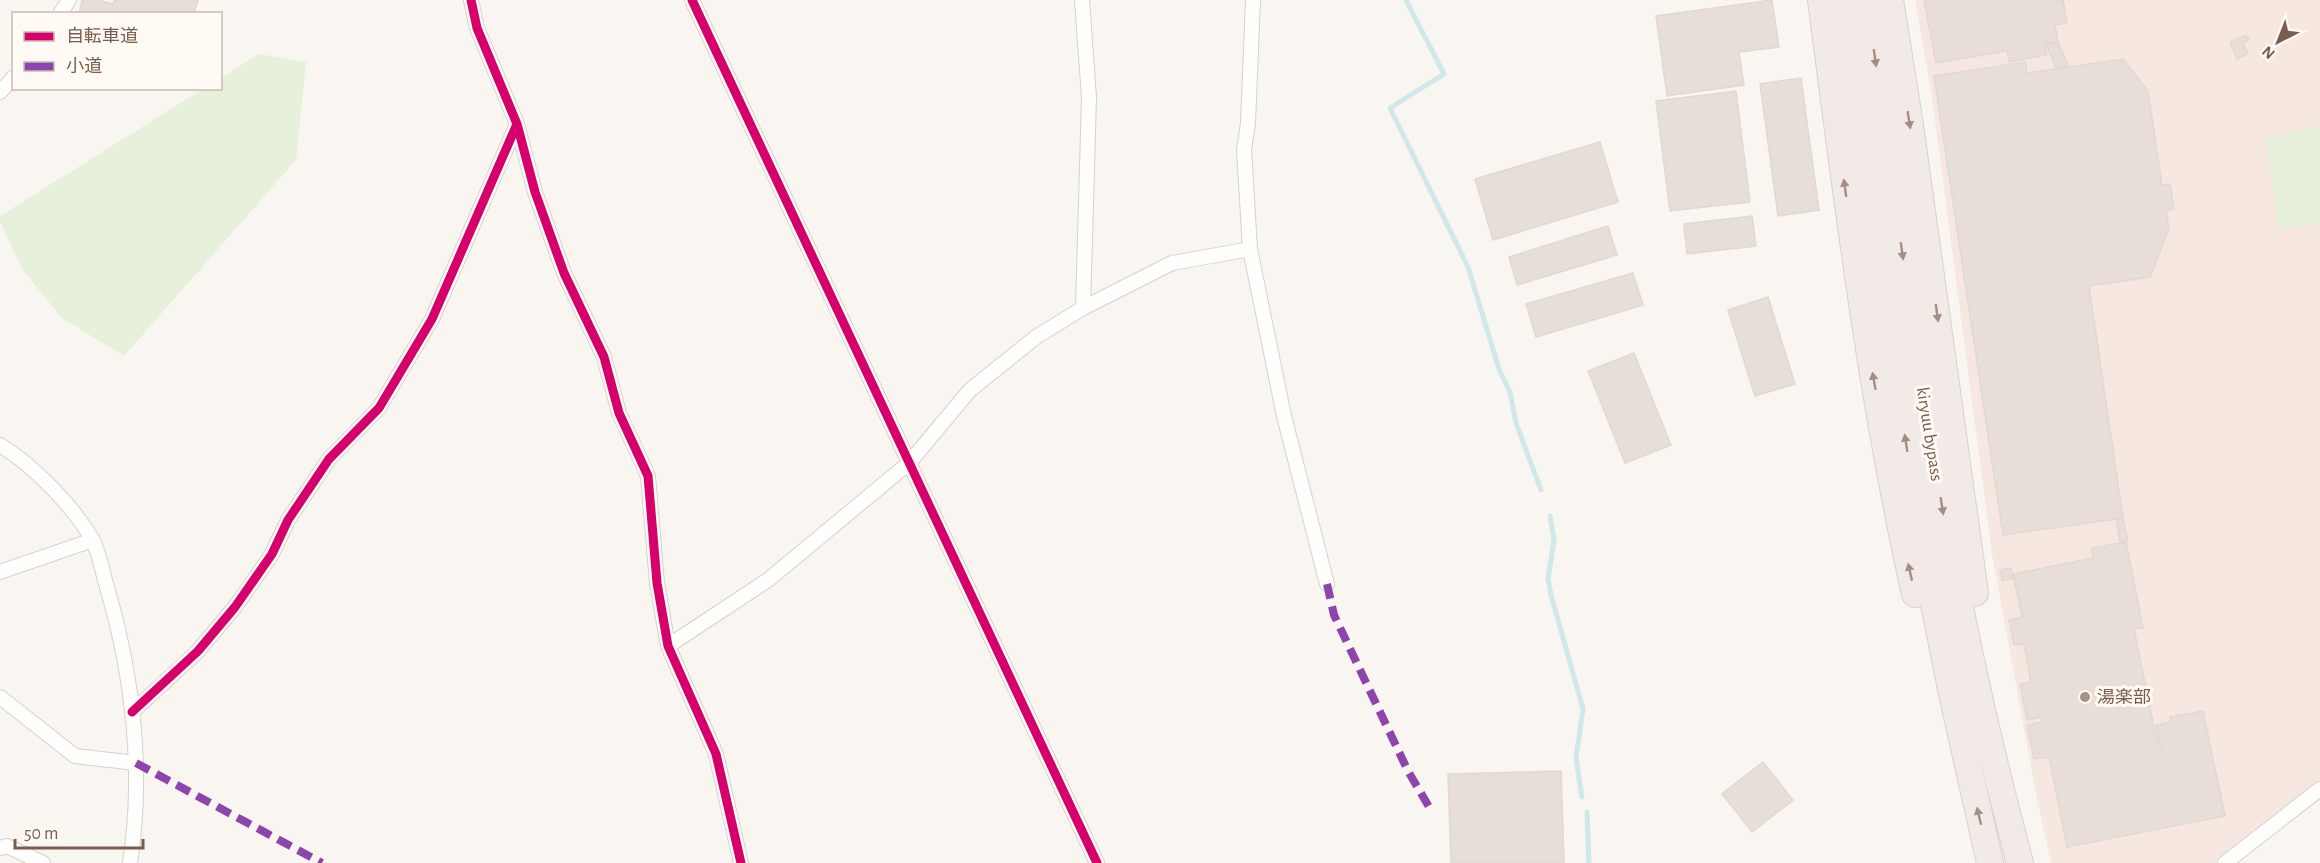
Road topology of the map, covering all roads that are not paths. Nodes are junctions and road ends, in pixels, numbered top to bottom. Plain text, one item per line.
1 (471, 0) edge
2 (692, 0) edge
3 (1082, 0) edge
4 (1253, 0) edge
5 (1821, 0) edge
6 (1841, 0) edge
7 (1867, 0) edge
8 (1890, 0) edge
9 (12, 79) edge
10 (0, 92) edge
11 (517, 124) junction
12 (1250, 249) junction
13 (1083, 308) junction
14 (0, 445) edge
15 (909, 464) junction
16 (93, 540) junction
17 (0, 572) edge
18 (1327, 584) dead end
19 (668, 646) junction
20 (0, 697) edge
21 (132, 712) junction
22 (136, 763) junction
23 (1969, 768) junction
24 (2320, 789) edge
25 (2003, 801) junction
26 (0, 848) edge
27 (43, 863) edge
28 (130, 863) edge
29 (741, 863) edge
30 (1097, 863) edge
31 (1990, 863) edge
32 (2020, 863) edge
33 (2225, 863) edge

1 - 11 street
2 - 15 street
3 - 13 street
4 - 12 street
23 -> 5 highway
23 -> 6 highway, kiryuu bypass
7 -> 25 highway, kiryuu bypass
8 -> 25 highway
9 - 10 street
11 - 19 street
11 - 21 street
12 - 13 street
12 - 18 street
13 - 15 street
14 - 16 street
15 - 19 street
15 - 30 street
16 - 17 street
16 - 21 street
19 - 29 street
20 - 22 street
21 - 22 street
22 - 28 street
31 -> 23 highway, kiryuu bypass
24 - 33 street
25 - 32 highway, kiryuu bypass
26 - 27 street

